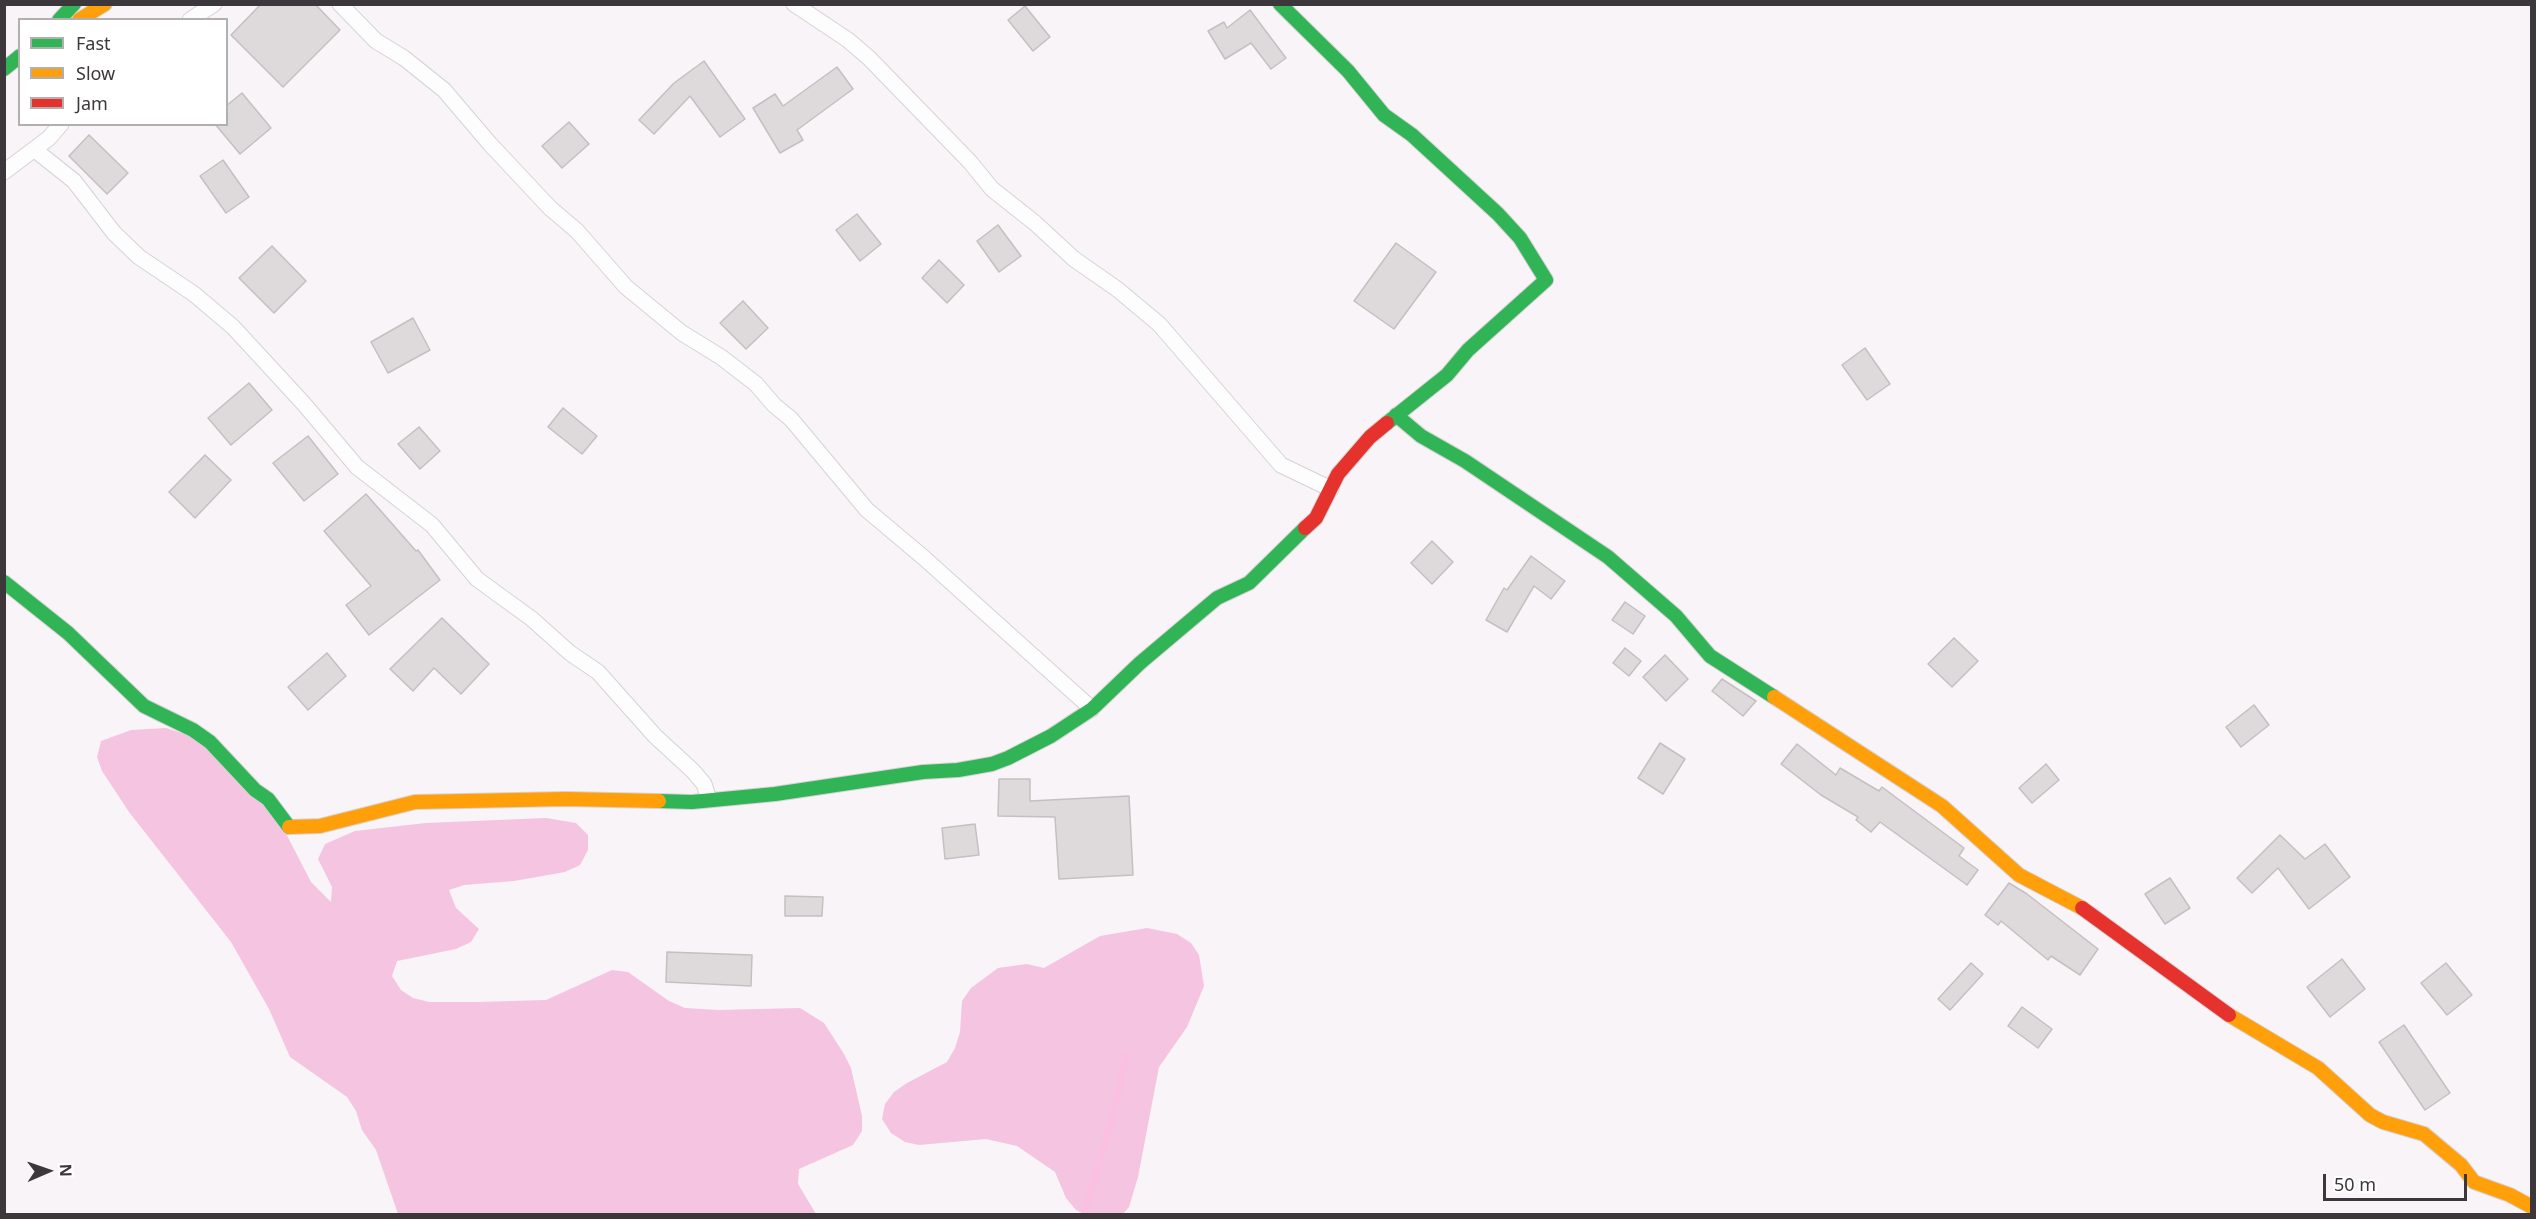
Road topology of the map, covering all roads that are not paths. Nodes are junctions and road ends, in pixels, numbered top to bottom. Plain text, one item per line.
1 (74, 4) edge
2 (105, 4) edge
3 (214, 4) edge
4 (340, 4) edge
5 (794, 4) edge
6 (1280, 4) edge
7 (61, 18) edge
8 (82, 18) edge
9 (193, 18) edge
10 (18, 58) edge
11 (4, 69) edge
12 (59, 126) edge
13 (35, 150) junction
14 (4, 172) edge
15 (1396, 415) junction
16 (1331, 489) junction
17 (4, 582) edge
18 (1092, 710) junction
19 (710, 799) junction
20 (2532, 1207) edge

1 - 7 street
2 - 8 street
3 - 9 street
4 - 18 street
5 - 16 street
6 - 15 street
10 - 11 street
12 - 13 street
13 - 14 street
13 - 19 street
15 - 16 street
15 - 20 street
16 - 18 street
17 - 19 street
18 - 19 street

